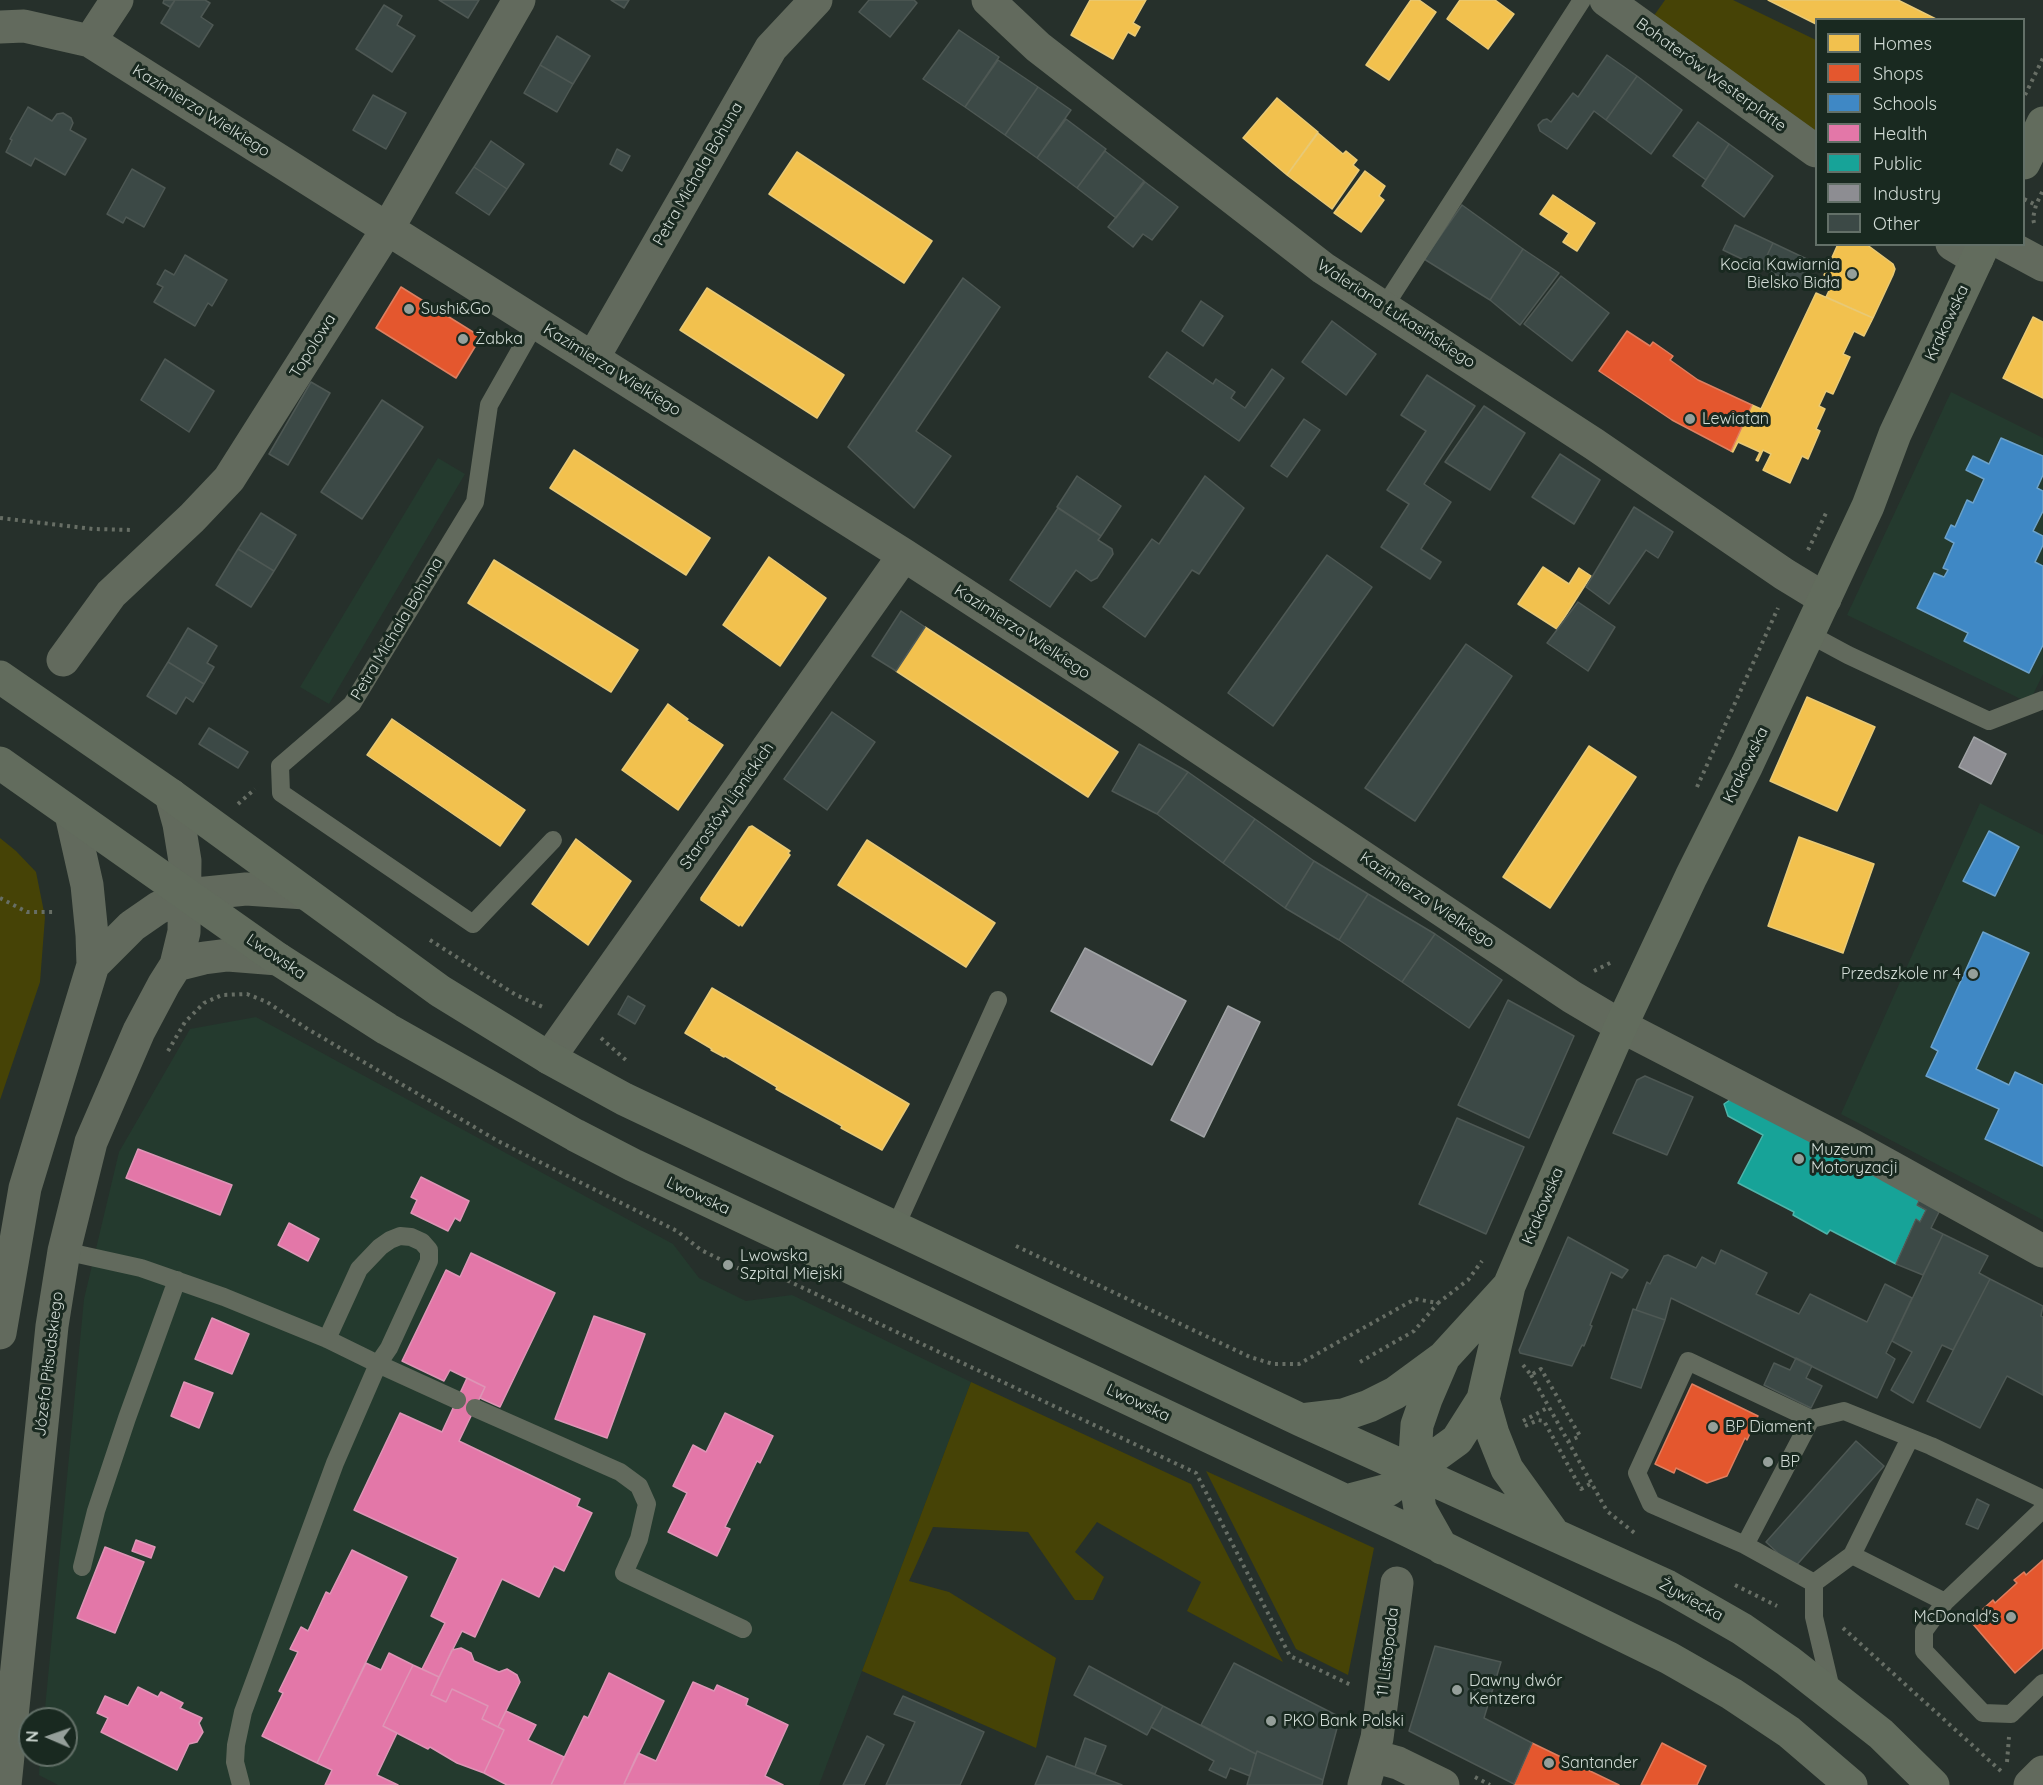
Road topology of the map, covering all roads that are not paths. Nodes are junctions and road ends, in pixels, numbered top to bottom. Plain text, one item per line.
1 (117, 0) edge
2 (519, 0) edge
3 (816, 0) edge
4 (988, 0) edge
5 (1582, 0) edge
6 (1606, 0) edge
7 (0, 27) edge
8 (90, 40) junction
9 (2043, 123) edge
10 (1815, 150) edge
11 (2025, 162) edge
12 (388, 228) junction
13 (1979, 248) edge
14 (2043, 265) edge
15 (1384, 307) junction
16 (536, 322) junction
17 (592, 358) junction
18 (904, 555) junction
19 (1825, 599) junction
20 (1809, 633) junction
21 (63, 660) dead end
22 (0, 677) edge
23 (2043, 700) edge
24 (0, 763) edge
25 (171, 795) junction
26 (71, 814) junction
27 (553, 840) dead end
28 (305, 892) junction
29 (186, 895) junction
30 (278, 959) junction
31 (93, 964) junction
32 (176, 965) junction
33 (998, 1000) dead end
34 (1621, 1026) junction
35 (549, 1058) junction
36 (896, 1228) junction
37 (64, 1251) junction
38 (2043, 1251) edge
39 (177, 1280) junction
40 (1509, 1286) junction
41 (0, 1333) edge
42 (327, 1340) junction
43 (1444, 1357) junction
44 (378, 1365) junction
45 (1484, 1399) junction
46 (457, 1400) dead end
47 (475, 1408) dead end
48 (1811, 1419) junction
49 (1301, 1420) junction
50 (1910, 1437) junction
51 (1414, 1471) junction
52 (2043, 1499) edge
53 (1346, 1501) junction
54 (2043, 1509) edge
55 (1554, 1534) junction
56 (1745, 1545) junction
57 (1442, 1548) junction
58 (1852, 1555) junction
59 (82, 1568) dead end
60 (1814, 1582) junction
61 (1397, 1583) dead end
62 (1945, 1602) junction
63 (743, 1629) dead end
64 (2043, 1683) edge
65 (1832, 1695) junction
66 (1368, 1770) edge
67 (2043, 1772) edge
68 (2018, 1780) edge
69 (1848, 1783) edge
70 (5, 1785) edge
71 (241, 1785) edge
72 (1443, 1785) edge
73 (1933, 1785) edge

1 - 8 street
2 - 12 street, Topolowa
3 - 17 street, Petra Michala Bohuna
4 - 15 street, Waleriana Łukasińskiego
5 - 15 lane
6 - 10 street, Bohaterów Westerplatte
7 - 8 street, Kazimierza Wielkiego
8 - 12 street, Kazimierza Wielkiego
9 - 11 main road
12 - 16 street, Kazimierza Wielkiego
12 - 21 street, Topolowa
13 - 14 street
13 - 19 main road, Krakowska
15 - 19 street, Waleriana Łukasińskiego
16 - 17 street, Kazimierza Wielkiego
16 - 27 lane, Petra Michala Bohuna
17 - 18 street, Kazimierza Wielkiego
18 - 34 street, Kazimierza Wielkiego
18 - 35 street, Starostów Lipnickich
19 - 20 main road, Krakowska
20 - 23 lane
20 - 34 main road, Krakowska
22 - 25 main road
24 - 26 main road, Lwowska
25 - 28 main road
25 - 29 street, Józefa Piłsudskiego
26 - 29 main road, Lwowska
26 - 31 street
28 - 29 street
28 - 35 main road
29 - 30 main road, Lwowska
29 - 31 street
29 - 32 street, Józefa Piłsudskiego
30 - 32 street
30 - 53 main road, Lwowska
31 - 41 street
32 - 37 street, Józefa Piłsudskiego
33 - 36 lane
34 - 38 street, Kazimierza Wielkiego
34 - 40 main road, Krakowska
35 - 36 main road
36 - 49 main road
37 - 39 lane
37 - 70 street, Józefa Piłsudskiego
39 - 42 lane
39 - 59 lane
40 - 43 main road, Krakowska
40 - 45 main road, Krakowska
42 - 44 lane
42 - 44 lane
43 - 49 main road
43 - 51 main road, Krakowska
44 - 46 lane
44 - 71 lane
45 - 51 main road, Krakowska
45 - 55 main road
47 - 63 lane
48 - 50 lane
48 - 56 lane
48 - 56 lane
49 - 51 main road
50 - 52 lane
50 - 58 lane
51 - 53 main road, Krakowska
51 - 55 main road, Żywiecka
51 - 57 main road, Krakowska
53 - 57 main road, Lwowska
54 - 62 lane
55 - 65 main road, Żywiecka
56 - 60 lane
57 - 69 main road
58 - 60 lane
58 - 62 lane
60 - 65 lane
61 - 66 street, 11 Listopada
62 - 64 lane
65 - 73 main road, Żywiecka
66 - 72 street, 11 Listopada
67 - 68 street

